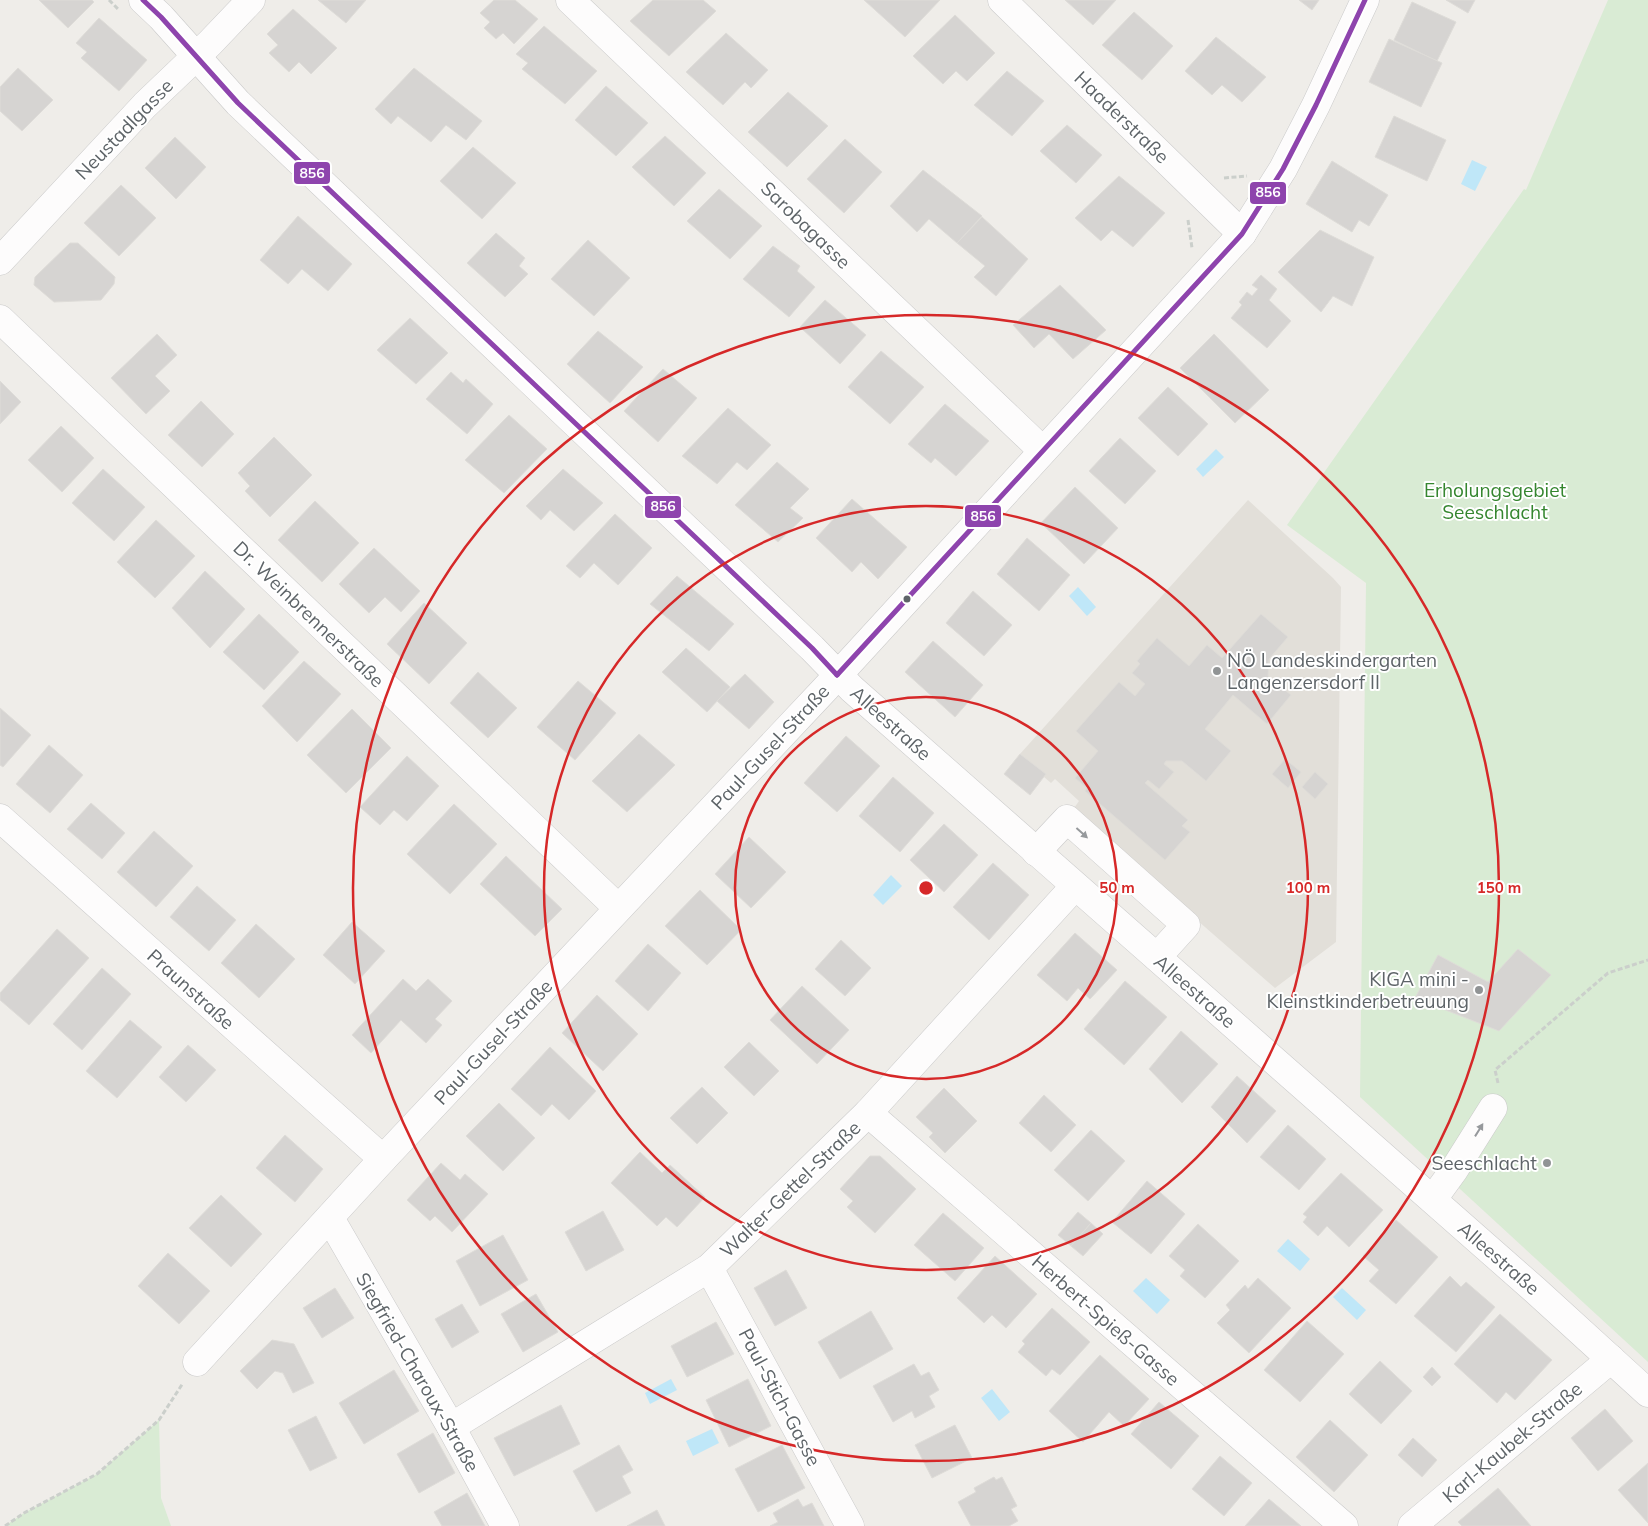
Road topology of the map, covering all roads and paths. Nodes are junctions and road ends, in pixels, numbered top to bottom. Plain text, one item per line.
1 (143, 0) edge
2 (251, 0) edge
3 (570, 0) edge
4 (1002, 0) edge
5 (1365, 0) edge
6 (196, 56) junction
7 (1242, 234) junction
8 (0, 261) edge
9 (0, 319) edge
10 (1042, 450) junction
11 (837, 675) junction
12 (0, 818) edge
13 (1036, 852) junction
14 (1075, 886) junction
15 (618, 908) junction
16 (1157, 957) junction
17 (1648, 960) edge
18 (1496, 1097) joint
19 (868, 1113) junction
20 (383, 1159) junction
21 (1433, 1199) junction
22 (330, 1218) junction
23 (710, 1268) junction
24 (1611, 1359) junction
25 (197, 1362) joint
26 (1648, 1393) edge
27 (451, 1427) junction
28 (5, 1526) edge
29 (504, 1526) edge
30 (850, 1526) edge
31 (1344, 1526) edge
32 (1412, 1526) edge

1 - 6 street, Alleestraße
2 - 6 street, Neustadlgasse
3 - 10 street, Sarobagasse
4 - 7 street, Haaderstraße
5 - 7 street, Paul-Gusel-Straße
6 - 8 street, Neustadlgasse
6 - 11 street, Alleestraße
7 - 10 street, Paul-Gusel-Straße
9 - 15 street, Dr. Weinbrennerstraße
10 - 11 street, Paul-Gusel-Straße
11 - 13 street, Alleestraße
11 - 15 street, Paul-Gusel-Straße
12 - 20 street, Praunstraße
13 - 14 street, Alleestraße
13 -> 16 street
14 - 16 street, Alleestraße
14 - 19 street, Walter-Gettel-Straße
15 - 20 street, Paul-Gusel-Straße
16 - 21 street, Alleestraße
17 - 18 path
21 -> 18 street
19 - 23 street, Walter-Gettel-Straße
19 - 31 street, Herbert-Spieß-Gasse
20 - 22 street, Paul-Gusel-Straße
21 - 24 street, Alleestraße
22 - 25 street, Paul-Gusel-Straße
22 - 27 street, Siegfried-Charoux-Straße
23 - 27 street, Walter-Gettel-Straße
23 - 30 street, Paul-Stich-Gasse
24 - 26 street, Alleestraße
24 - 32 street, Karl-Kaubek-Straße
25 - 28 path
27 - 29 street, Siegfried-Charoux-Straße

